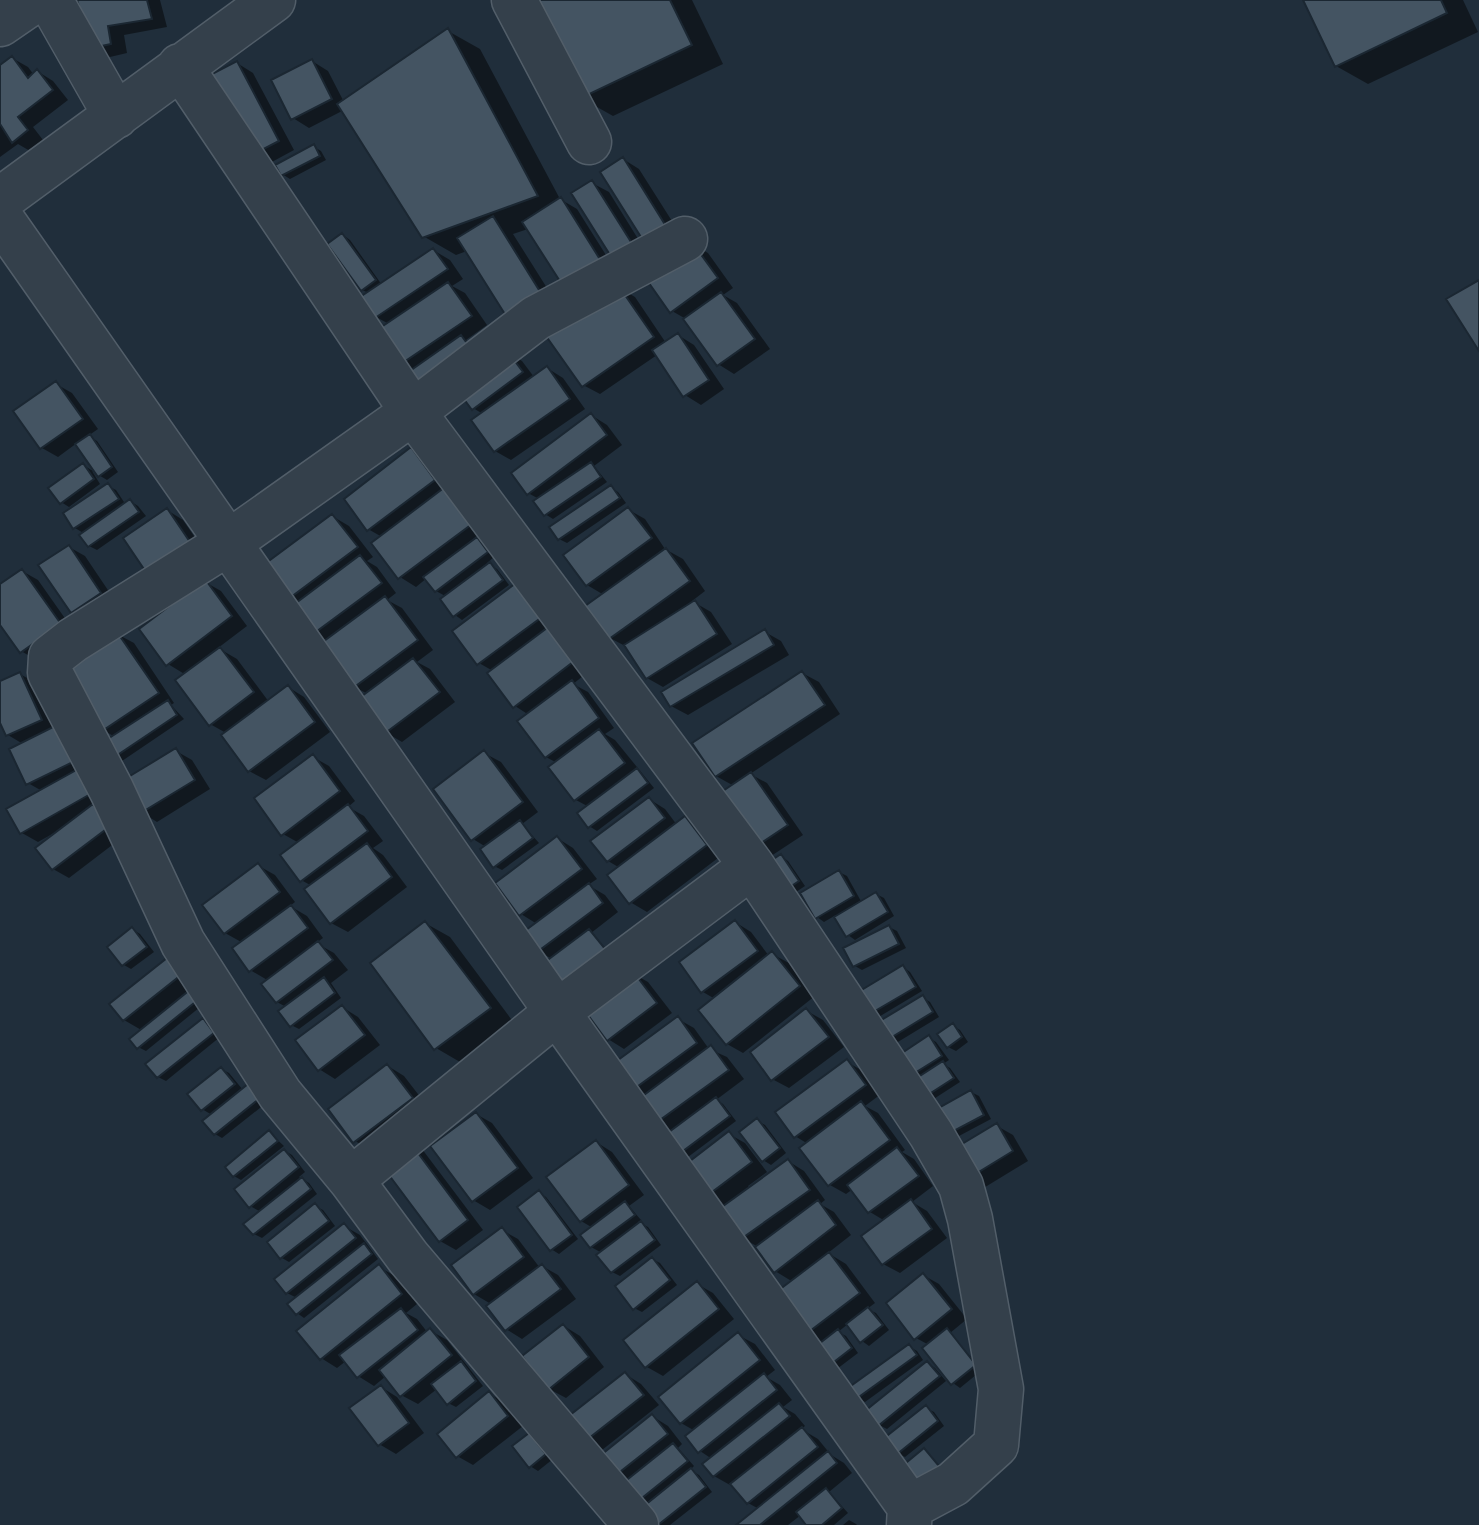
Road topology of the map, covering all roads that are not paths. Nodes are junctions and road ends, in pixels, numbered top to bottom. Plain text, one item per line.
1 (35, 0) edge
2 (50, 0) edge
3 (273, 0) edge
4 (514, 0) edge
5 (0, 24) edge
6 (180, 66) junction
7 (116, 116) junction
8 (589, 142) dead end
9 (0, 200) edge
10 (0, 217) edge
11 (685, 239) dead end
12 (413, 412) junction
13 (228, 543) junction
14 (752, 866) junction
15 (557, 1012) junction
16 (351, 1180) junction
17 (910, 1516) edge
18 (636, 1525) edge

1 - 5 street
2 - 7 street
3 - 6 street
4 - 8 street
6 - 7 street
6 - 12 street
7 - 9 street
10 - 13 street
11 - 12 street
12 - 13 street
12 - 14 street
13 - 15 street
13 - 16 street
14 - 15 street
14 - 17 street
15 - 16 street
15 - 17 street
16 - 18 street

